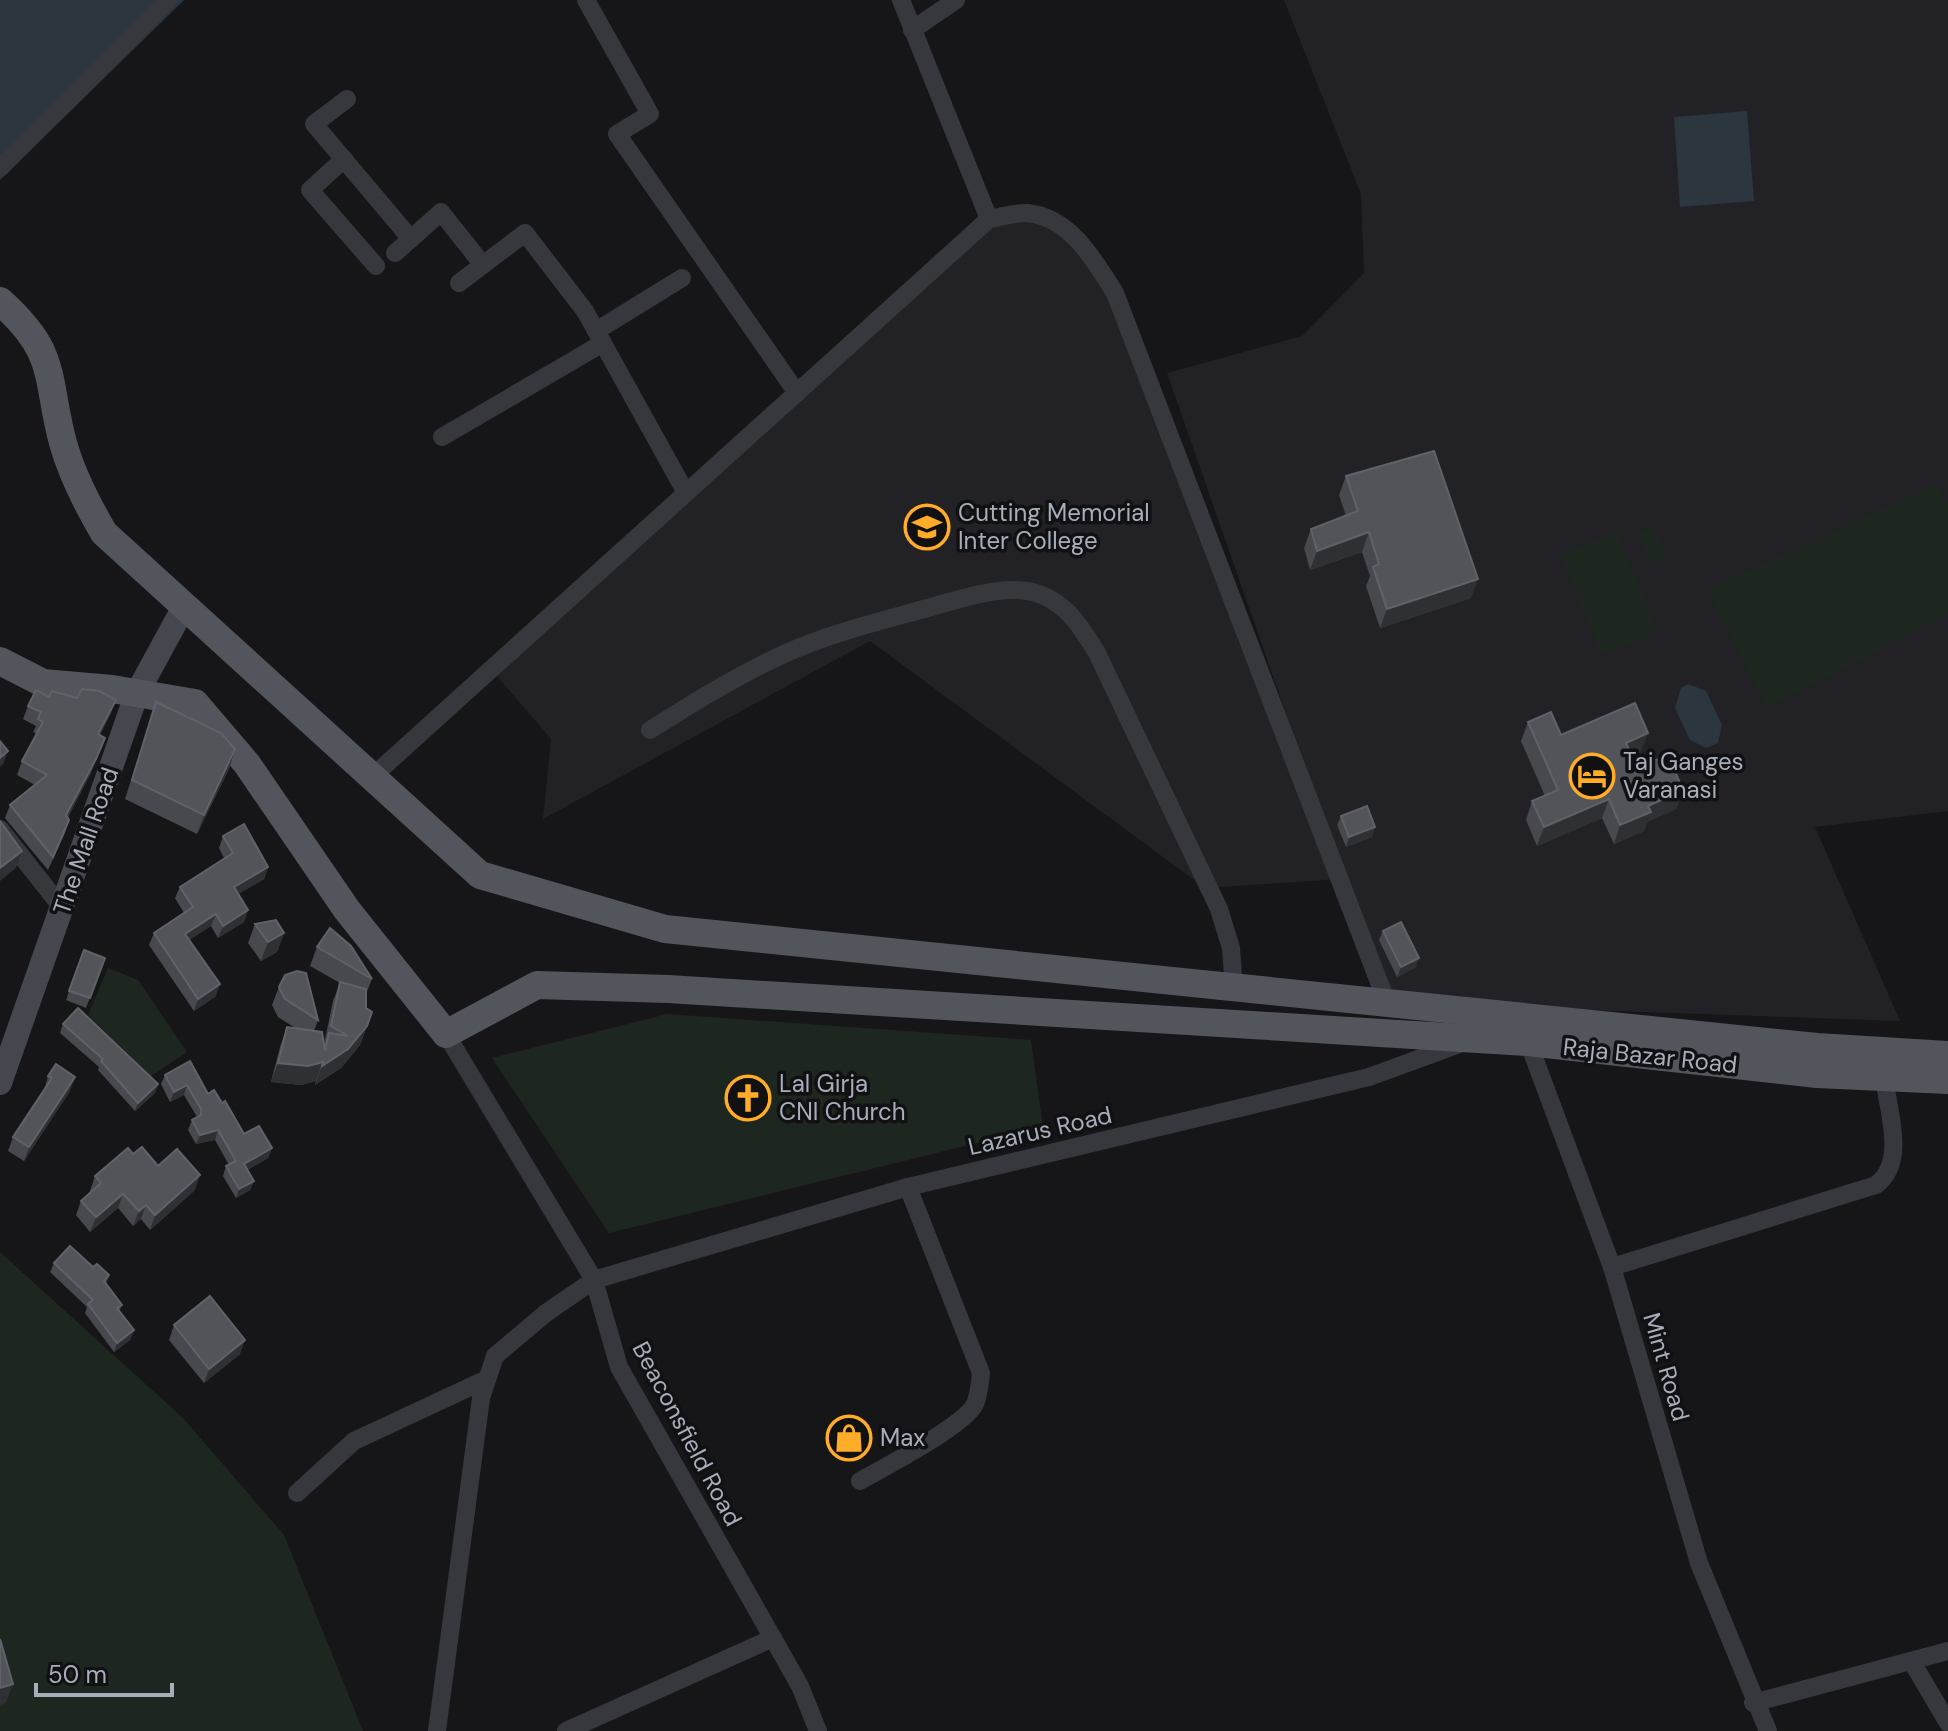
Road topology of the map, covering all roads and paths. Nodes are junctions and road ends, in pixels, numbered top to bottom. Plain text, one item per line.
1 (168, 0) edge
2 (586, 0) edge
3 (901, 0) edge
4 (956, 0) edge
5 (912, 30) junction
6 (347, 99) dead end
7 (344, 159) junction
8 (0, 168) edge
9 (989, 219) junction
10 (411, 239) junction
11 (395, 253) dead end
12 (483, 265) junction
13 (376, 266) dead end
14 (682, 278) dead end
15 (459, 283) dead end
16 (0, 301) edge
17 (600, 337) junction
18 (797, 393) junction
19 (442, 437) dead end
20 (686, 493) junction
21 (185, 605) junction
22 (0, 661) edge
23 (137, 693) junction
24 (650, 730) dead end
25 (372, 777) junction
26 (0, 829) edge
27 (63, 909) junction
28 (1234, 988) junction
29 (1387, 1003) junction
30 (1471, 1011) junction
31 (1523, 1029) junction
32 (446, 1034) junction
33 (1470, 1040) junction
34 (1948, 1055) edge
35 (1884, 1077) junction
36 (1948, 1080) edge
37 (0, 1083) edge
38 (908, 1187) junction
39 (1612, 1267) junction
40 (594, 1280) junction
41 (487, 1379) junction
42 (860, 1481) dead end
43 (297, 1493) dead end
44 (773, 1638) junction
45 (1948, 1651) edge
46 (1912, 1662) junction
47 (1753, 1703) junction
48 (1948, 1723) edge
49 (437, 1731) edge
50 (566, 1731) edge
51 (818, 1731) edge
52 (1768, 1731) edge

1 - 8 street
2 - 18 street
3 - 5 street
4 - 5 street
5 - 9 street
6 - 7 street
7 - 10 street
7 - 13 street
9 - 18 street
9 - 29 street
10 - 11 street
10 - 12 street
12 - 15 street
12 - 17 street
14 - 17 street
16 - 21 main road, Raja Bazar Road
17 - 19 street
17 - 20 street
18 - 20 street
20 - 25 street
21 - 23 street, The Mall Road
21 - 25 main road, Raja Bazar Road
22 - 23 main road
23 - 27 street, The Mall Road
23 - 32 main road
24 - 28 street
25 - 28 main road, Raja Bazar Road
26 - 27 street
27 - 37 street, The Mall Road
28 - 29 main road, Raja Bazar Road
29 - 30 main road, Raja Bazar Road
30 - 31 main road, Raja Bazar Road
30 - 33 street
31 - 33 main road, Raja Bazar Road
31 - 34 main road, Raja Bazar Road
31 - 35 main road, Raja Bazar Road
31 - 39 street, Mint Road
32 - 33 main road, Raja Bazar Road
32 - 40 street, Beaconsfield Road
33 - 38 street, Lazarus Road
35 - 36 main road, Raja Bazar Road
35 - 39 street
38 - 40 street, Lazarus Road
38 - 42 street
39 - 47 street, Mint Road
40 - 41 street, Lazarus Road
40 - 44 street, Beaconsfield Road
41 - 43 street
41 - 49 street, Lazarus Road
44 - 50 street
44 - 51 street, Beaconsfield Road
45 - 46 street
46 - 47 street
46 - 48 street
47 - 52 street, Mint Road

